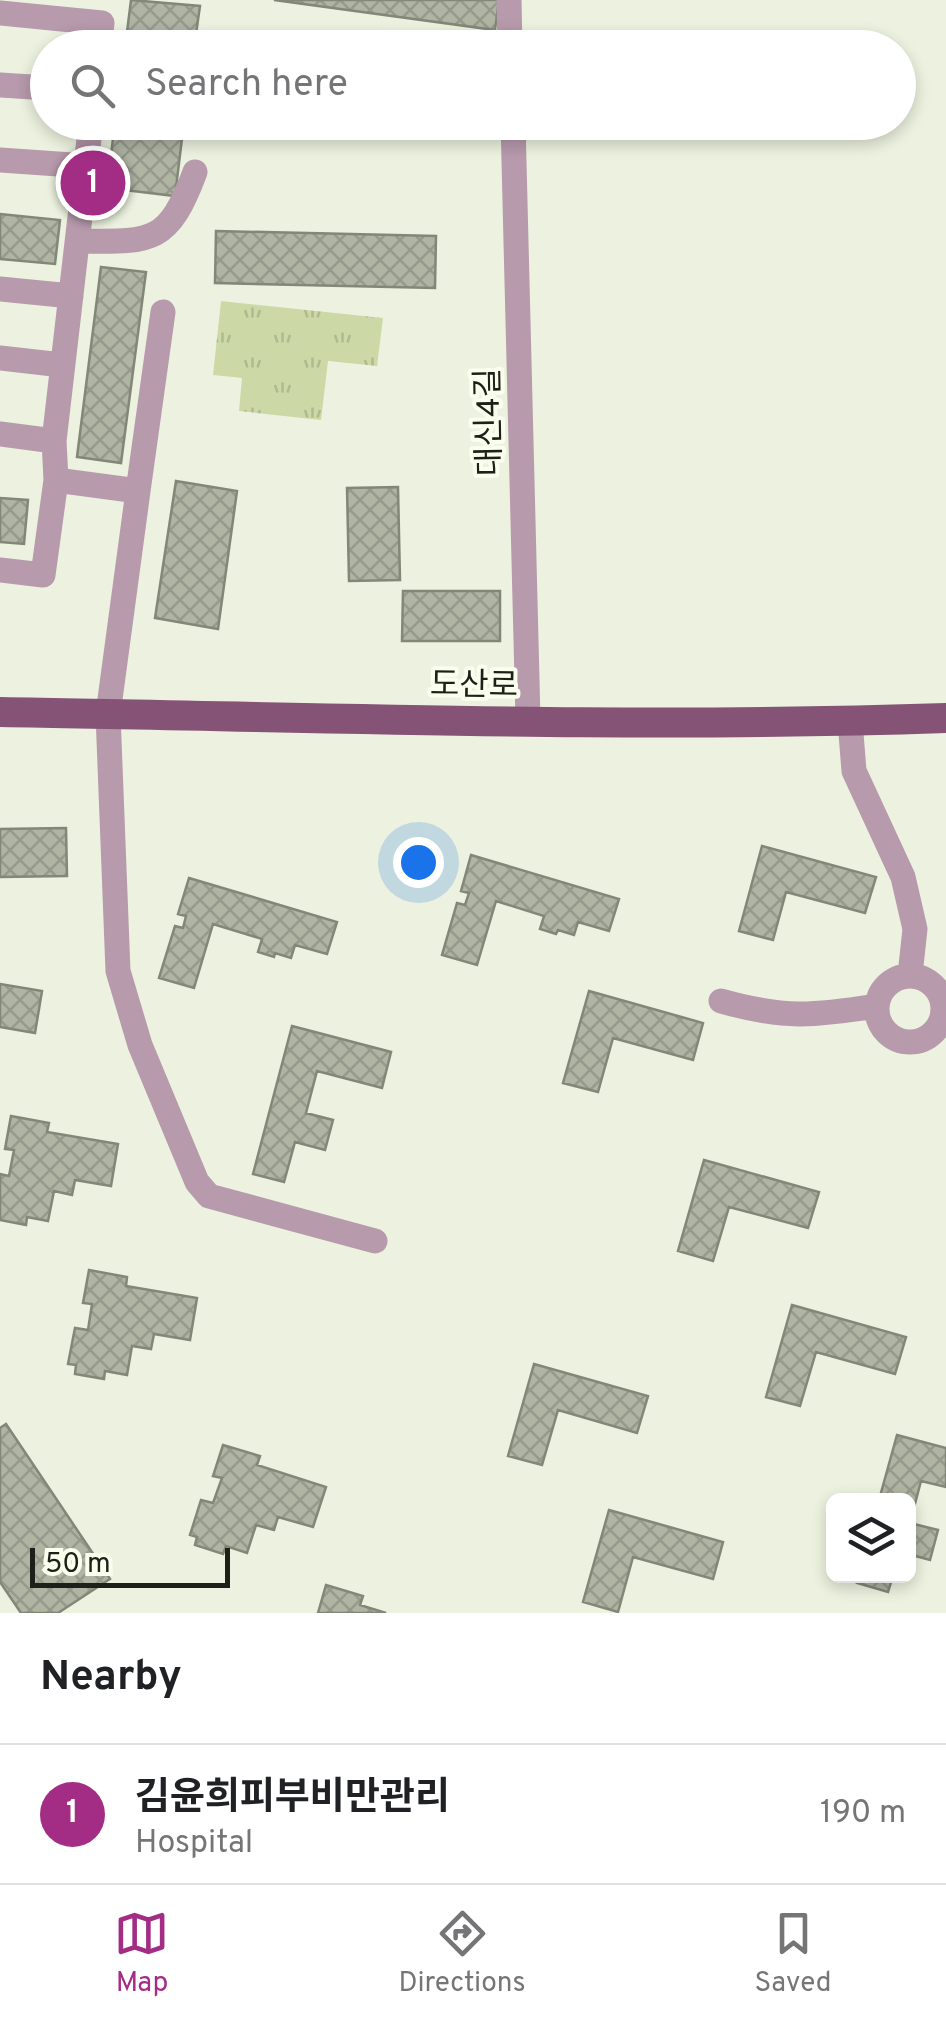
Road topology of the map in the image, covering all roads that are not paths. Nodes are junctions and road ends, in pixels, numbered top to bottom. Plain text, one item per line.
1 (508, 0) edge
2 (0, 13) edge
3 (101, 30) edge
4 (509, 30) edge
5 (0, 85) edge
6 (30, 87) edge
7 (90, 140) edge
8 (513, 140) edge
9 (0, 160) edge
10 (88, 166) junction
11 (195, 172) dead end
12 (80, 241) junction
13 (0, 289) edge
14 (71, 296) junction
15 (163, 312) dead end
16 (0, 358) edge
17 (62, 364) junction
18 (0, 434) edge
19 (54, 441) junction
20 (56, 480) junction
21 (138, 491) junction
22 (0, 570) edge
23 (0, 712) edge
24 (108, 714) junction
25 (946, 718) edge
26 (528, 720) junction
27 (850, 722) junction
28 (910, 975) junction
29 (721, 1001) dead end
30 (877, 1006) junction
31 (945, 1006) edge
32 (375, 1242) dead end

1 - 4 street
2 - 3 street
5 - 6 street
7 - 10 street
8 - 26 street, 대신4길
9 - 10 street
10 - 12 street
11 - 12 street
12 - 14 street
13 - 14 street
14 - 17 street
15 - 21 street
16 - 17 street
17 - 19 street
18 - 19 street
19 - 20 street
20 - 21 street
20 - 22 street
21 - 24 street
23 - 24 main road, 도산로
24 - 26 main road, 도산로
24 - 32 street
25 - 27 main road, 도산로
26 - 27 main road, 도산로
27 - 28 street
28 - 30 street
28 - 31 street
29 - 30 street
30 - 31 street

